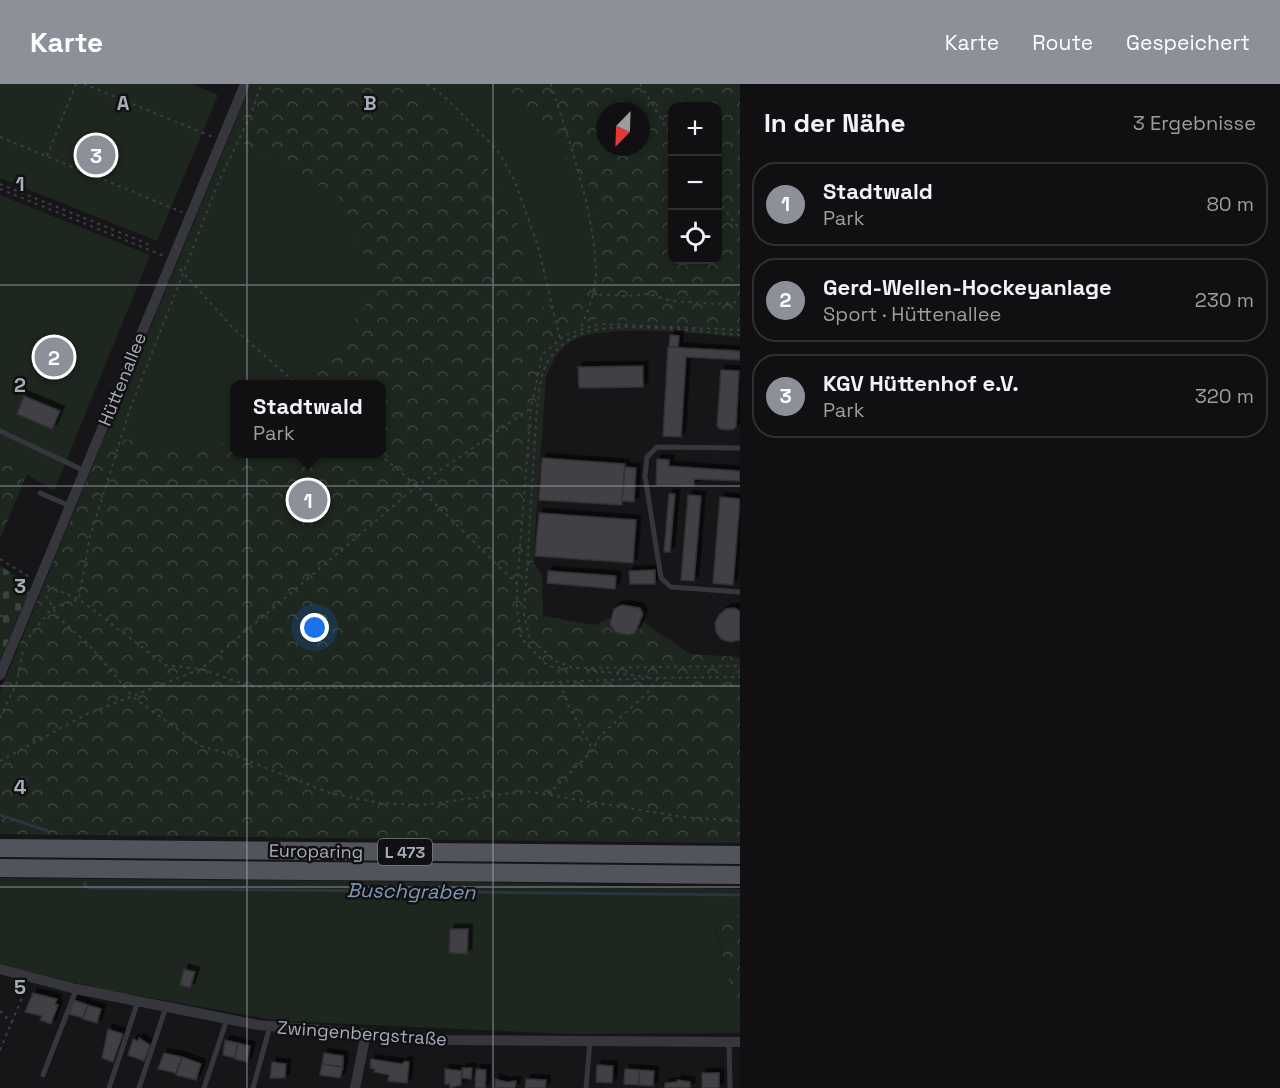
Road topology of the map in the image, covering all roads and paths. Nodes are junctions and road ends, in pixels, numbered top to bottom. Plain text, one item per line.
1 (76, 84) edge
2 (84, 84) edge
3 (245, 84) edge
4 (261, 84) edge
5 (427, 84) edge
6 (552, 84) edge
7 (640, 84) edge
8 (668, 130) edge
9 (0, 137) edge
10 (222, 140) junction
11 (47, 156) junction
12 (0, 184) edge
13 (0, 189) edge
14 (722, 207) edge
15 (190, 215) junction
16 (740, 230) edge
17 (153, 250) junction
18 (171, 261) junction
19 (184, 272) junction
20 (592, 294) junction
21 (740, 302) edge
22 (581, 328) junction
23 (740, 330) edge
24 (740, 335) edge
25 (560, 339) junction
26 (292, 380) edge
27 (531, 408) junction
28 (0, 431) edge
29 (740, 448) edge
30 (385, 458) edge
31 (85, 471) junction
32 (417, 486) junction
33 (40, 493) dead end
34 (70, 506) junction
35 (0, 559) edge
36 (39, 583) junction
37 (517, 584) junction
38 (740, 592) edge
39 (79, 599) junction
40 (52, 608) junction
41 (740, 666) edge
42 (201, 669) junction
43 (0, 675) edge
44 (740, 677) edge
45 (658, 678) junction
46 (561, 683) junction
47 (134, 698) junction
48 (0, 718) edge
49 (593, 750) junction
50 (0, 761) edge
51 (548, 794) junction
52 (740, 821) edge
53 (0, 848) edge
54 (740, 855) edge
55 (0, 868) edge
56 (740, 875) edge
57 (0, 969) edge
58 (30, 978) junction
59 (76, 989) junction
60 (138, 1001) junction
61 (166, 1007) junction
62 (0, 1011) edge
63 (227, 1019) junction
64 (12, 1023) junction
65 (270, 1026) junction
66 (366, 1033) junction
67 (590, 1041) junction
68 (735, 1042) edge
69 (0, 1050) edge
70 (43, 1075) dead end
71 (109, 1088) edge
72 (139, 1088) edge
73 (204, 1088) edge
74 (253, 1088) edge
75 (355, 1088) edge
76 (586, 1088) edge
77 (730, 1088) edge

1 - 11 path
2 - 10 path
3 - 10 street, Hüttenallee
4 - 19 path
5 - 25 path
6 - 20 path
7 - 8 path
9 - 11 path
10 - 15 street, Hüttenallee
11 - 15 path
12 - 17 path
13 - 17 path
14 - 16 path
15 - 18 street, Hüttenallee
17 - 18 path
18 - 31 street, Hüttenallee
19 - 26 path
19 - 39 path
20 - 21 path
20 - 22 path
22 - 23 path
22 - 25 path
24 - 41 path
25 - 27 path
27 - 32 path
27 - 37 path
28 - 31 lane
29 - 38 lane
30 - 32 path
31 - 34 street, Hüttenallee
32 - 37 path
32 - 42 path
33 - 34 lane
34 - 36 street, Hüttenallee
35 - 36 path
36 - 39 path
36 - 43 street, Hüttenallee
37 - 45 path
39 - 40 path
39 - 42 path
40 - 47 path
40 - 48 path
42 - 46 path
42 - 47 path
44 - 45 path
45 - 46 path
45 - 49 path
46 - 49 path
47 - 50 path
47 - 51 path
49 - 51 path
51 - 52 path
53 - 54 main road, Europaring / L 473
55 - 56 main road, Europaring / L 473
57 - 58 street, Zwingenbergstraße
58 - 59 street, Zwingenbergstraße
58 - 64 path
59 - 60 street, Zwingenbergstraße
59 - 70 lane
60 - 61 street, Zwingenbergstraße
60 - 71 lane
61 - 63 street, Zwingenbergstraße
61 - 72 lane
62 - 64 path
63 - 65 street, Zwingenbergstraße
63 - 73 lane
64 - 69 path
65 - 66 street, Zwingenbergstraße
65 - 74 lane
66 - 67 street, Zwingenbergstraße
66 - 75 street
67 - 68 street, Zwingenbergstraße
67 - 76 lane
68 - 77 lane, Zwingenbergstraße

